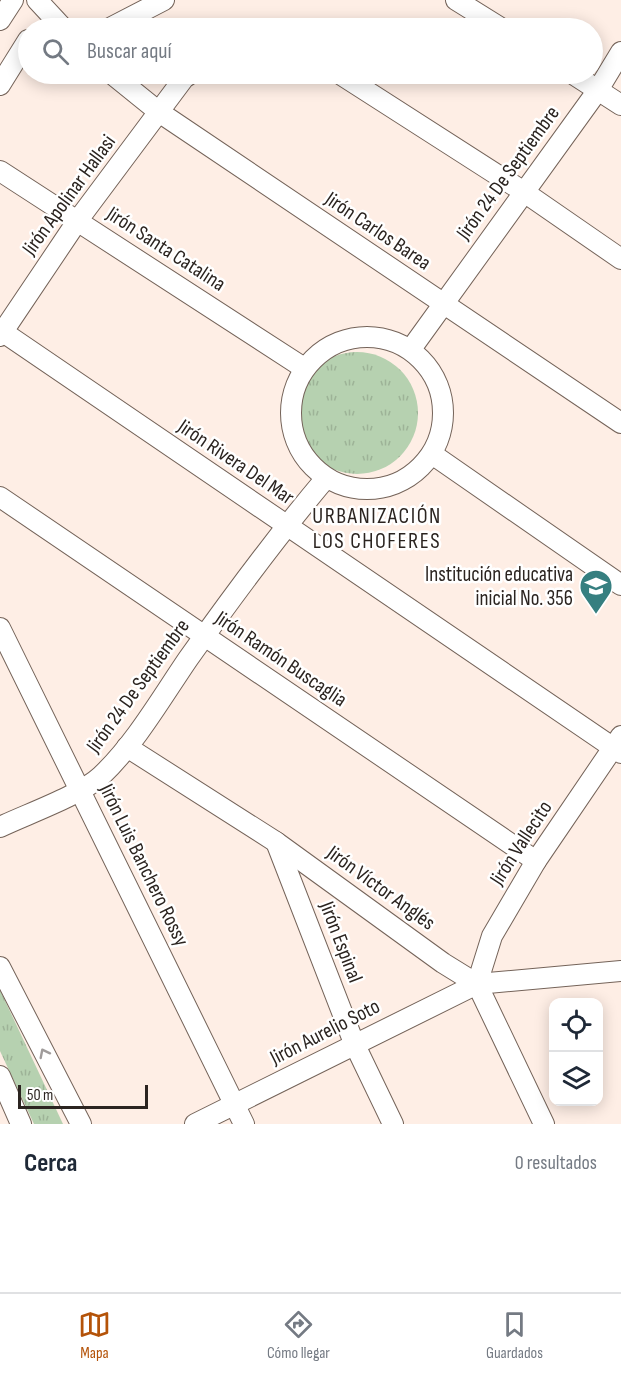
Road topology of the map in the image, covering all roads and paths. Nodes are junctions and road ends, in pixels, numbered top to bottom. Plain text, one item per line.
1 (13, 0) edge
2 (164, 0) edge
3 (456, 0) edge
4 (476, 5) edge
5 (42, 6) edge
6 (53, 18) edge
7 (129, 18) edge
8 (490, 18) edge
9 (0, 20) edge
10 (621, 52) edge
11 (18, 56) edge
12 (603, 82) edge
13 (124, 84) edge
14 (180, 84) edge
15 (356, 84) edge
16 (589, 84) edge
17 (602, 84) edge
18 (0, 85) edge
19 (598, 90) junction
20 (621, 105) edge
21 (159, 112) junction
22 (0, 171) edge
23 (524, 192) junction
24 (78, 220) junction
25 (621, 258) edge
26 (444, 303) junction
27 (1, 334) edge
28 (411, 349) junction
29 (304, 368) junction
30 (621, 423) edge
31 (432, 454) junction
32 (326, 478) junction
33 (0, 497) edge
34 (286, 525) junction
35 (621, 585) edge
36 (0, 628) edge
37 (205, 636) junction
38 (618, 746) edge
39 (127, 747) junction
40 (80, 790) junction
41 (0, 827) edge
42 (276, 842) junction
43 (536, 861) junction
44 (0, 967) edge
45 (621, 971) edge
46 (477, 984) junction
47 (354, 1043) junction
48 (0, 1076) edge
49 (235, 1105) junction
50 (21, 1124) edge
51 (81, 1124) edge
52 (195, 1124) edge
53 (244, 1124) edge
54 (393, 1124) edge
55 (544, 1124) edge

1 - 9 street
2 - 7 street
3 - 4 street
4 - 8 street
5 - 6 street
10 - 12 street, Jirón 24 De Septiembre
11 - 18 street
13 - 21 street, Jirón Carlos Barea
14 - 21 street, Jirón Apolinar Hallasi
15 - 23 street
16 - 19 street
17 - 19 street, Jirón 24 De Septiembre
19 - 20 street
19 - 23 street, Jirón 24 De Septiembre
21 - 24 street, Jirón Apolinar Hallasi
21 - 26 street, Jirón Carlos Barea
22 - 24 street, Jirón Santa Catalina
23 - 25 street
23 - 26 street, Jirón 24 De Septiembre
24 - 27 street, Jirón Apolinar Hallasi
24 - 29 street, Jirón Santa Catalina
26 - 28 street, Jirón 24 De Septiembre
26 - 30 street, Jirón Carlos Barea
27 - 34 street, Jirón Rivera Del Mar
28 - 29 street
28 - 31 street
29 - 32 street
31 - 32 street
31 - 35 street
32 - 34 street, Jirón 24 De Septiembre
33 - 37 street, Jirón Ramón Buscaglia
34 - 37 street, Jirón 24 De Septiembre
34 - 38 street, Jirón Rivera Del Mar
36 - 40 street, Jirón Luis Banchero Rossy
37 - 39 street, Jirón 24 De Septiembre
37 - 43 street, Jirón Ramón Buscaglia
38 - 43 street, Jirón Vallecito
39 - 40 street, Jirón 24 De Septiembre
39 - 42 street, Jirón Víctor Anglés
40 - 41 street, Jirón 24 De Septiembre
40 - 49 street, Jirón Luis Banchero Rossy
42 - 46 street, Jirón Víctor Anglés
42 - 47 street, Jirón Espinal
43 - 46 street, Jirón Vallecito
51 -> 44 street
45 - 46 street
46 - 47 street, Jirón Aurelio Soto
46 - 55 street
47 - 49 street, Jirón Aurelio Soto
47 - 54 street, Jirón Espinal
48 - 50 street
49 - 52 street, Jirón Aurelio Soto
49 - 53 street, Jirón Luis Banchero Rossy

